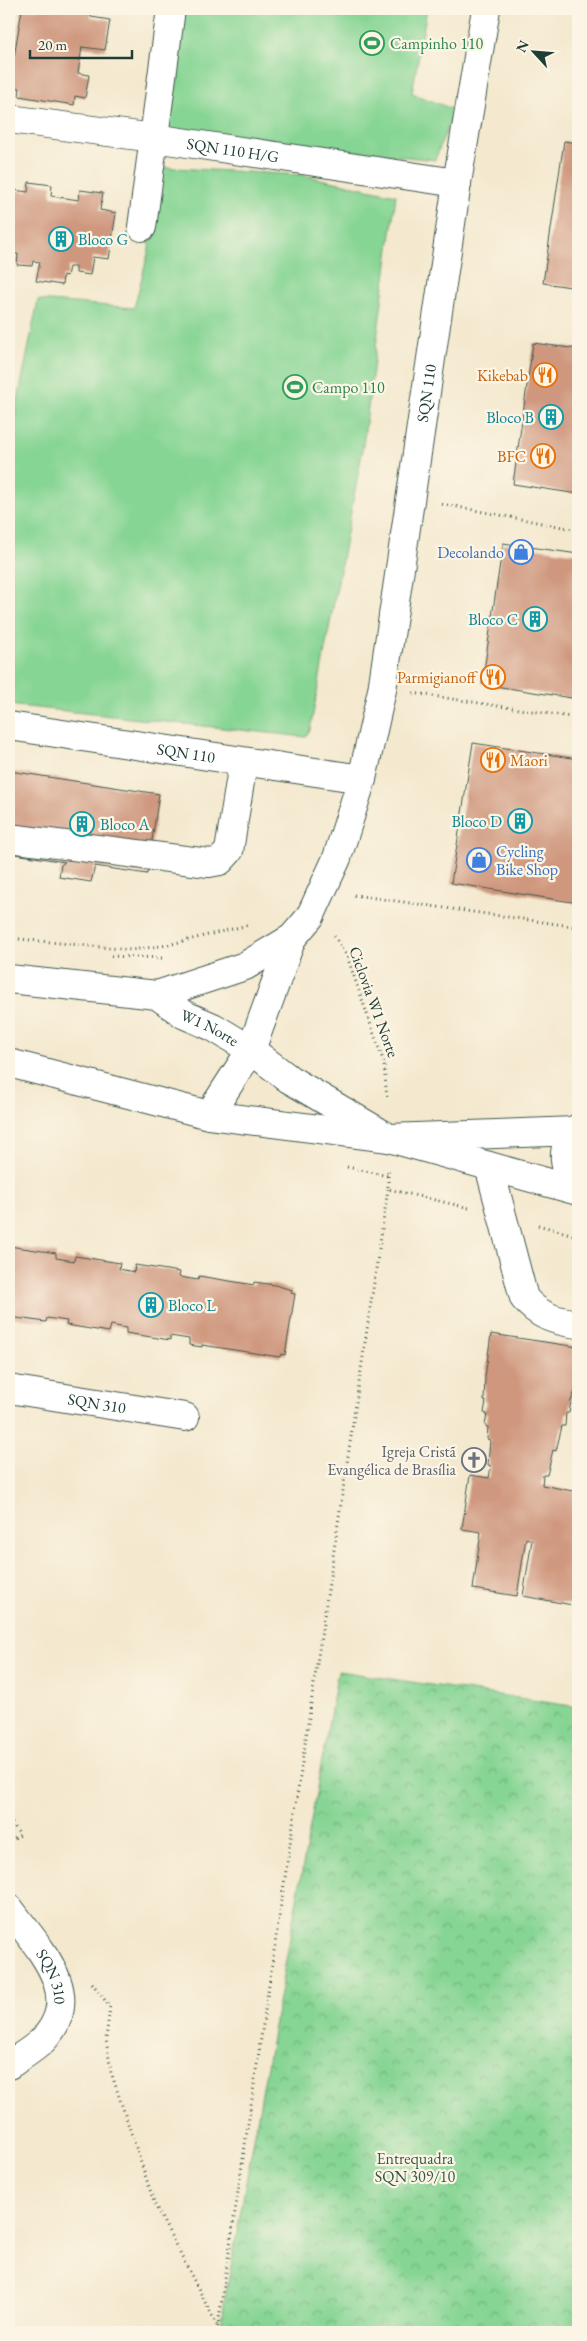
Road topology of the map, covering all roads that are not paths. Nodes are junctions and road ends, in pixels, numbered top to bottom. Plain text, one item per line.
1 (172, 9) edge
2 (486, 9) edge
3 (9, 119) edge
4 (154, 138) junction
5 (457, 184) junction
6 (142, 227) dead end
7 (9, 726) edge
8 (243, 762) junction
9 (362, 779) junction
10 (9, 838) edge
11 (292, 938) junction
12 (9, 979) edge
13 (158, 995) junction
14 (251, 1050) junction
15 (9, 1063) edge
16 (209, 1115) junction
17 (577, 1130) edge
18 (389, 1138) junction
19 (489, 1166) junction
20 (578, 1190) edge
21 (578, 1324) edge
22 (9, 1389) edge
23 (185, 1417) dead end
24 (9, 1908) edge
25 (9, 2065) edge

1 - 4 street
2 - 5 street, SQN 110
3 - 4 street, SQN 110 H/G
4 - 5 street, SQN 110 H/G
4 - 6 street
5 - 9 street, SQN 110
7 - 8 street, SQN 110
8 - 9 street, SQN 110
8 - 10 street
9 - 11 street, SQN 110
11 - 13 street, SQN 110
11 - 14 street, SQN 110
12 - 13 street
13 - 14 street, W1 Norte
14 - 16 street, SQN 110
14 - 18 street, W1 Norte
15 - 16 street, W1 Norte
16 - 18 street, W1 Norte
17 - 18 street, W1 Norte
17 - 20 street
18 - 19 street, W1 Norte
19 - 20 street, W1 Norte
19 - 21 street
22 - 23 street, SQN 310
24 - 25 street, SQN 310

